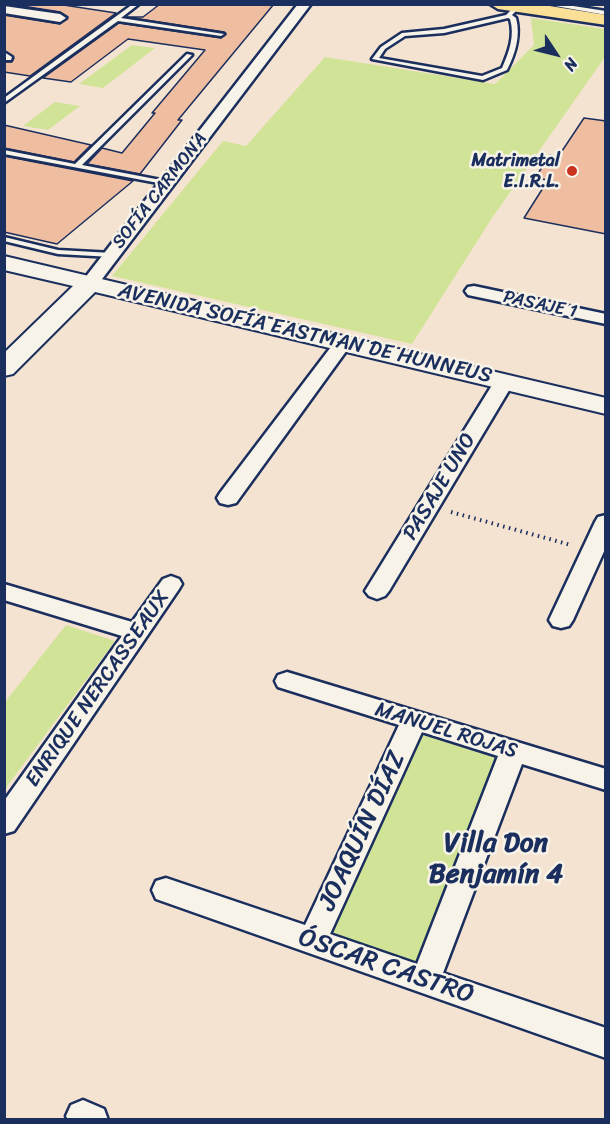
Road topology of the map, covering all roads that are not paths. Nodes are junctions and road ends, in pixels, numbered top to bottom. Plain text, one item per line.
1 (137, 4) edge
2 (305, 4) edge
3 (546, 4) edge
4 (591, 4) edge
5 (606, 7) edge
6 (4, 9) edge
7 (508, 9) edge
8 (606, 13) edge
9 (60, 18) dead end
10 (117, 19) junction
11 (606, 21) edge
12 (221, 34) dead end
13 (189, 55) dead end
14 (4, 101) edge
15 (4, 152) edge
16 (77, 166) junction
17 (166, 183) junction
18 (4, 239) edge
19 (112, 255) junction
20 (4, 263) edge
21 (90, 283) junction
22 (474, 291) dead end
23 (606, 319) edge
24 (343, 343) junction
25 (4, 368) edge
26 (504, 382) junction
27 (606, 406) edge
28 (228, 498) dead end
29 (606, 522) edge
30 (171, 584) dead end
31 (377, 591) dead end
32 (4, 592) edge
33 (561, 620) dead end
34 (138, 632) junction
35 (286, 681) dead end
36 (414, 721) junction
37 (513, 752) junction
38 (606, 780) edge
39 (7, 815) edge
40 (166, 891) dead end
41 (312, 941) junction
42 (425, 981) junction
43 (606, 1042) edge

1 - 10 lane
2 - 17 street, SOFÍA CARMONA
3 - 8 lane
4 - 5 lane
6 - 9 street
7 - 7 lane
7 - 11 main road
10 - 12 lane
10 - 14 lane
13 - 16 lane
15 - 16 lane
16 - 17 lane
17 - 19 street, SOFÍA CARMONA
18 - 19 lane
19 - 21 street, SOFÍA CARMONA
20 - 21 street, AVENIDA SOFÍA EASTMAN DE HUNNEUS
21 - 24 street, AVENIDA SOFÍA EASTMAN DE HUNNEUS
21 - 25 street, SOFÍA CARMONA
22 - 23 street, PASAJE 1
24 - 26 street, AVENIDA SOFÍA EASTMAN DE HUNNEUS
24 - 28 street
26 - 27 street, AVENIDA SOFÍA EASTMAN DE HUNNEUS
26 - 31 street, PASAJE UNO
29 - 33 street
30 - 34 street, ENRIQUE NERCASSEAUX
32 - 34 street
34 - 39 street, ENRIQUE NERCASSEAUX
35 - 36 street, MANUEL ROJAS
36 - 37 street, MANUEL ROJAS
36 - 41 street, JOAQUÍN DÍAZ
37 - 38 street, MANUEL ROJAS
37 - 42 street
40 - 41 street, ÓSCAR CASTRO
41 - 42 street, ÓSCAR CASTRO
42 - 43 street, ÓSCAR CASTRO

